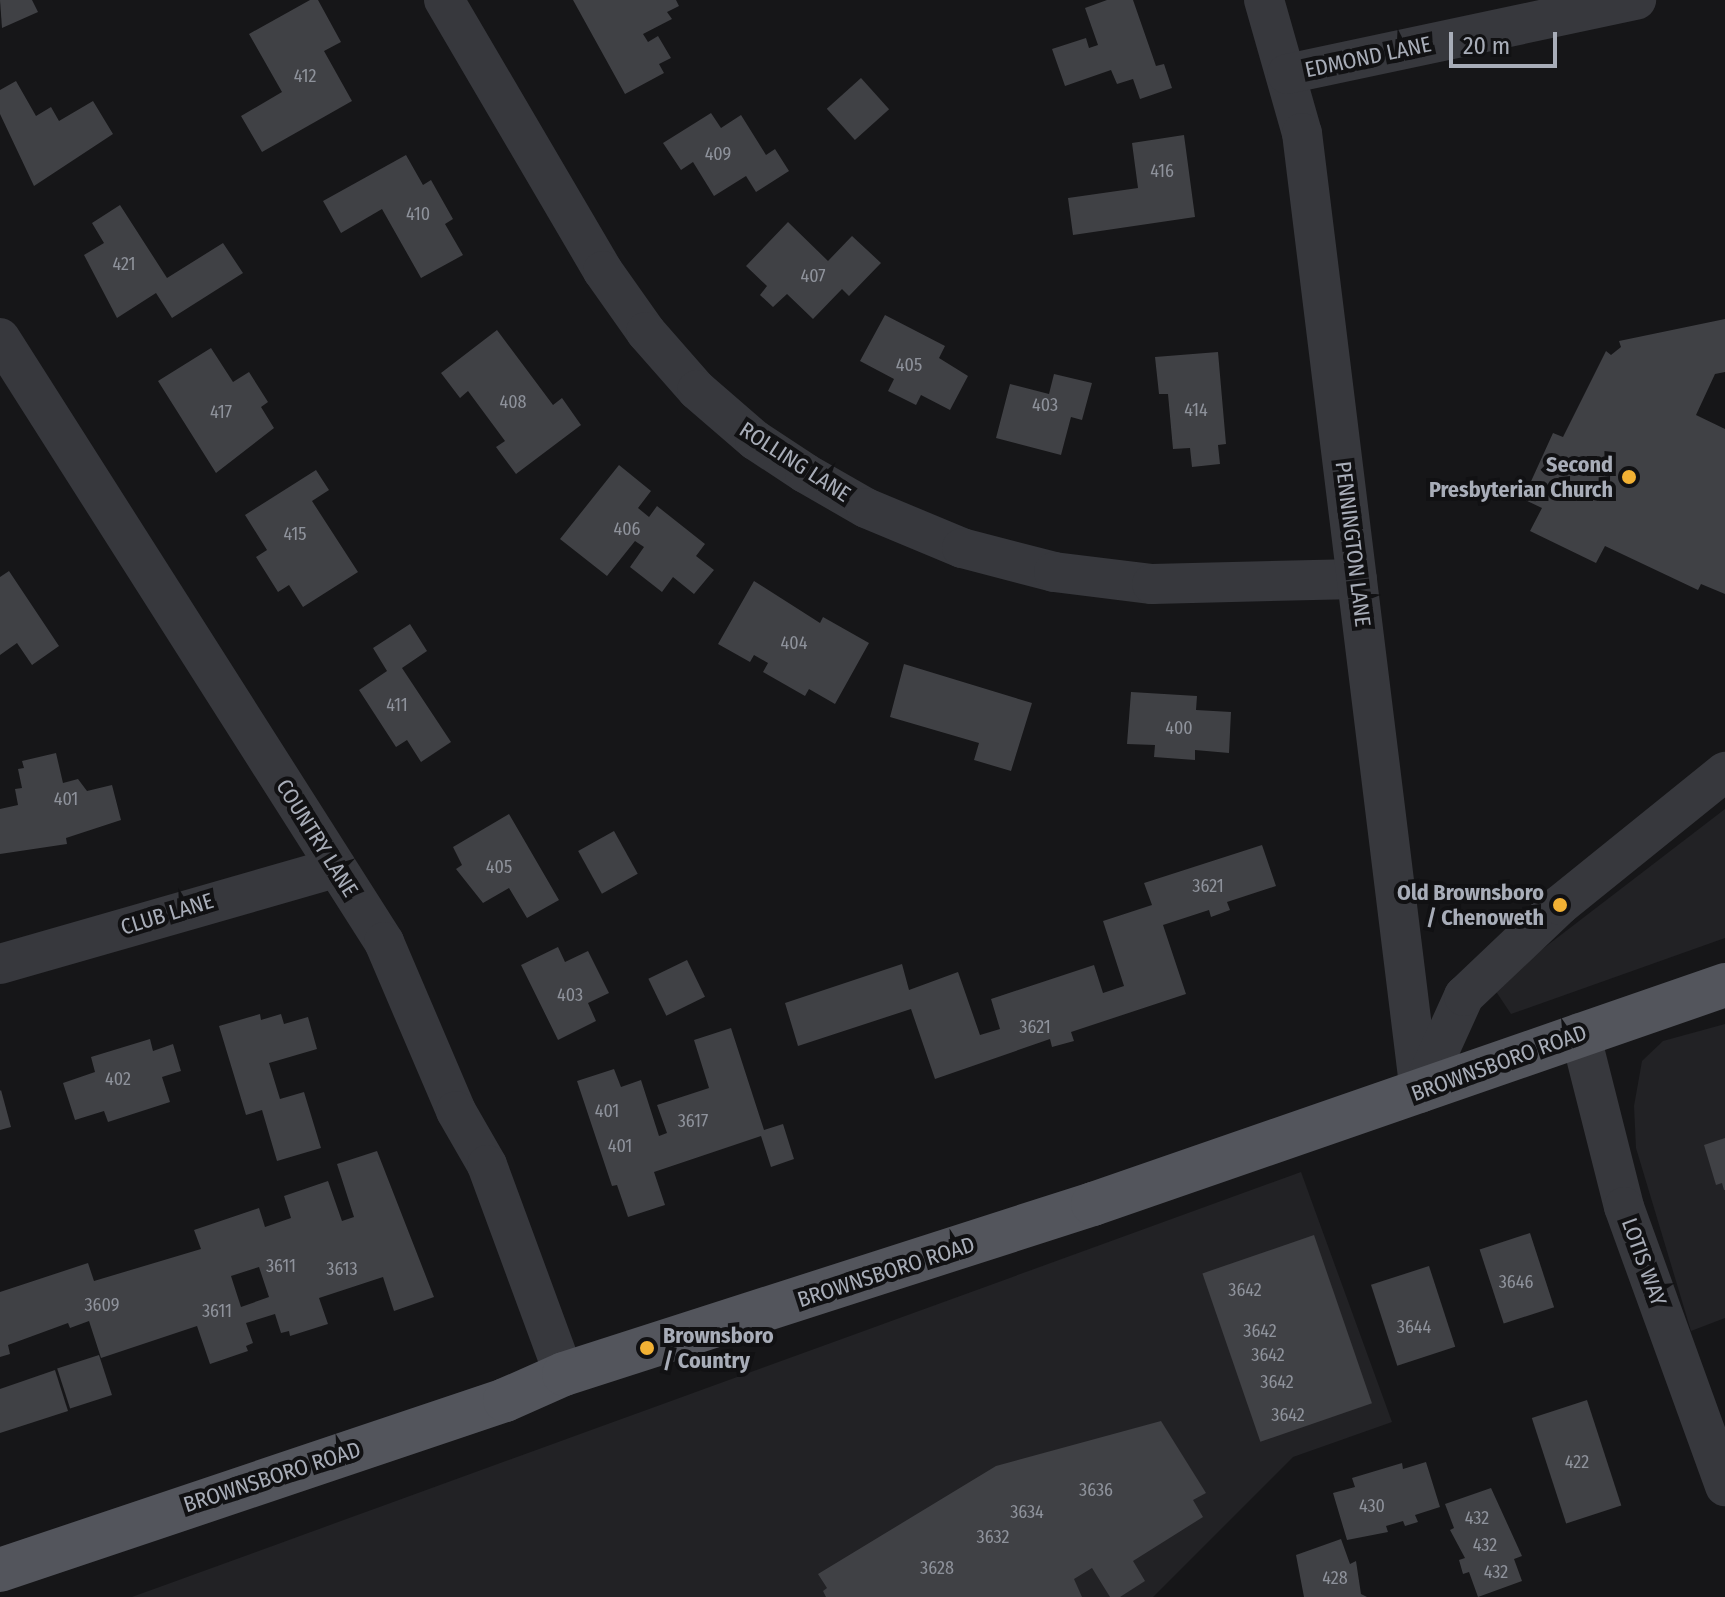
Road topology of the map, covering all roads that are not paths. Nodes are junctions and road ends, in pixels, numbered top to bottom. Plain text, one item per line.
1 (444, 0) edge
2 (1264, 0) edge
3 (1636, 0) edge
4 (1287, 74) junction
5 (0, 338) edge
6 (1357, 579) junction
7 (1725, 772) edge
8 (335, 868) junction
9 (0, 964) edge
10 (1725, 985) edge
11 (1580, 1033) junction
12 (1420, 1093) junction
13 (564, 1374) junction
14 (1725, 1486) edge
15 (0, 1570) edge

1 - 6 street, ROLLING LANE
2 - 4 street, PENNINGTON LANE
3 - 4 street, EDMOND LANE
4 - 6 street, PENNINGTON LANE
5 - 8 street, COUNTRY LANE
6 - 12 street, PENNINGTON LANE
7 - 12 street
8 - 9 street, CLUB LANE
8 - 13 street, COUNTRY LANE
10 - 11 main road, BROWNSBORO ROAD
11 - 12 main road, BROWNSBORO ROAD
11 - 14 street, LOTIS WAY
12 - 13 main road, BROWNSBORO ROAD
13 - 15 main road, BROWNSBORO ROAD

